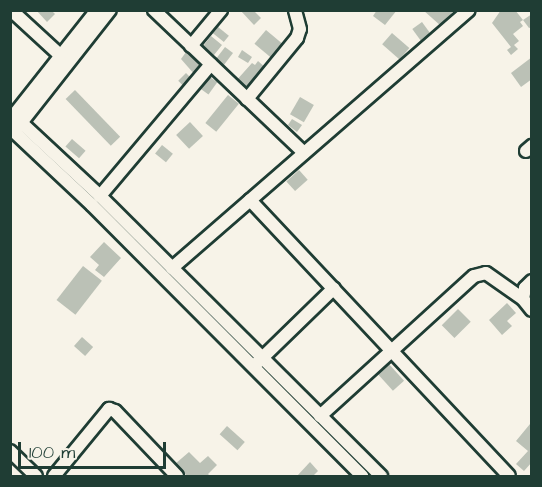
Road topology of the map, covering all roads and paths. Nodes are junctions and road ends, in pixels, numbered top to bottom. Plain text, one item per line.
1 (12, 10) edge
2 (98, 10) edge
3 (110, 10) edge
4 (154, 10) edge
5 (221, 10) edge
6 (295, 10) edge
7 (469, 10) edge
8 (191, 46) junction
9 (61, 56) junction
10 (211, 64) junction
11 (247, 99) junction
12 (13, 126) edge
13 (304, 153) junction
14 (100, 196) junction
15 (250, 200) junction
16 (172, 268) junction
17 (531, 281) edge
18 (334, 288) junction
19 (524, 299) junction
20 (531, 310) edge
21 (393, 352) junction
22 (258, 362) junction
23 (320, 416) junction
24 (10, 452) edge
25 (36, 477) edge
26 (54, 477) edge
27 (177, 477) edge
28 (362, 477) edge
29 (381, 477) edge
30 (509, 477) edge

1 - 9 street
2 - 9 street
3 - 12 street
4 - 8 street
5 - 8 street
6 - 11 street
7 - 13 street
8 - 10 street
9 - 12 street
10 - 11 street
10 - 14 street
11 - 13 street
12 - 14 street
12 - 22 street
13 - 15 street
14 - 16 street
15 - 16 street
15 - 18 street
16 - 22 street
17 - 19 street
18 - 21 street
18 - 22 street
19 - 20 street
19 - 21 street
21 - 23 street
21 - 30 street
22 - 23 street
22 - 28 street
23 - 29 street
24 - 25 street
26 - 27 street

